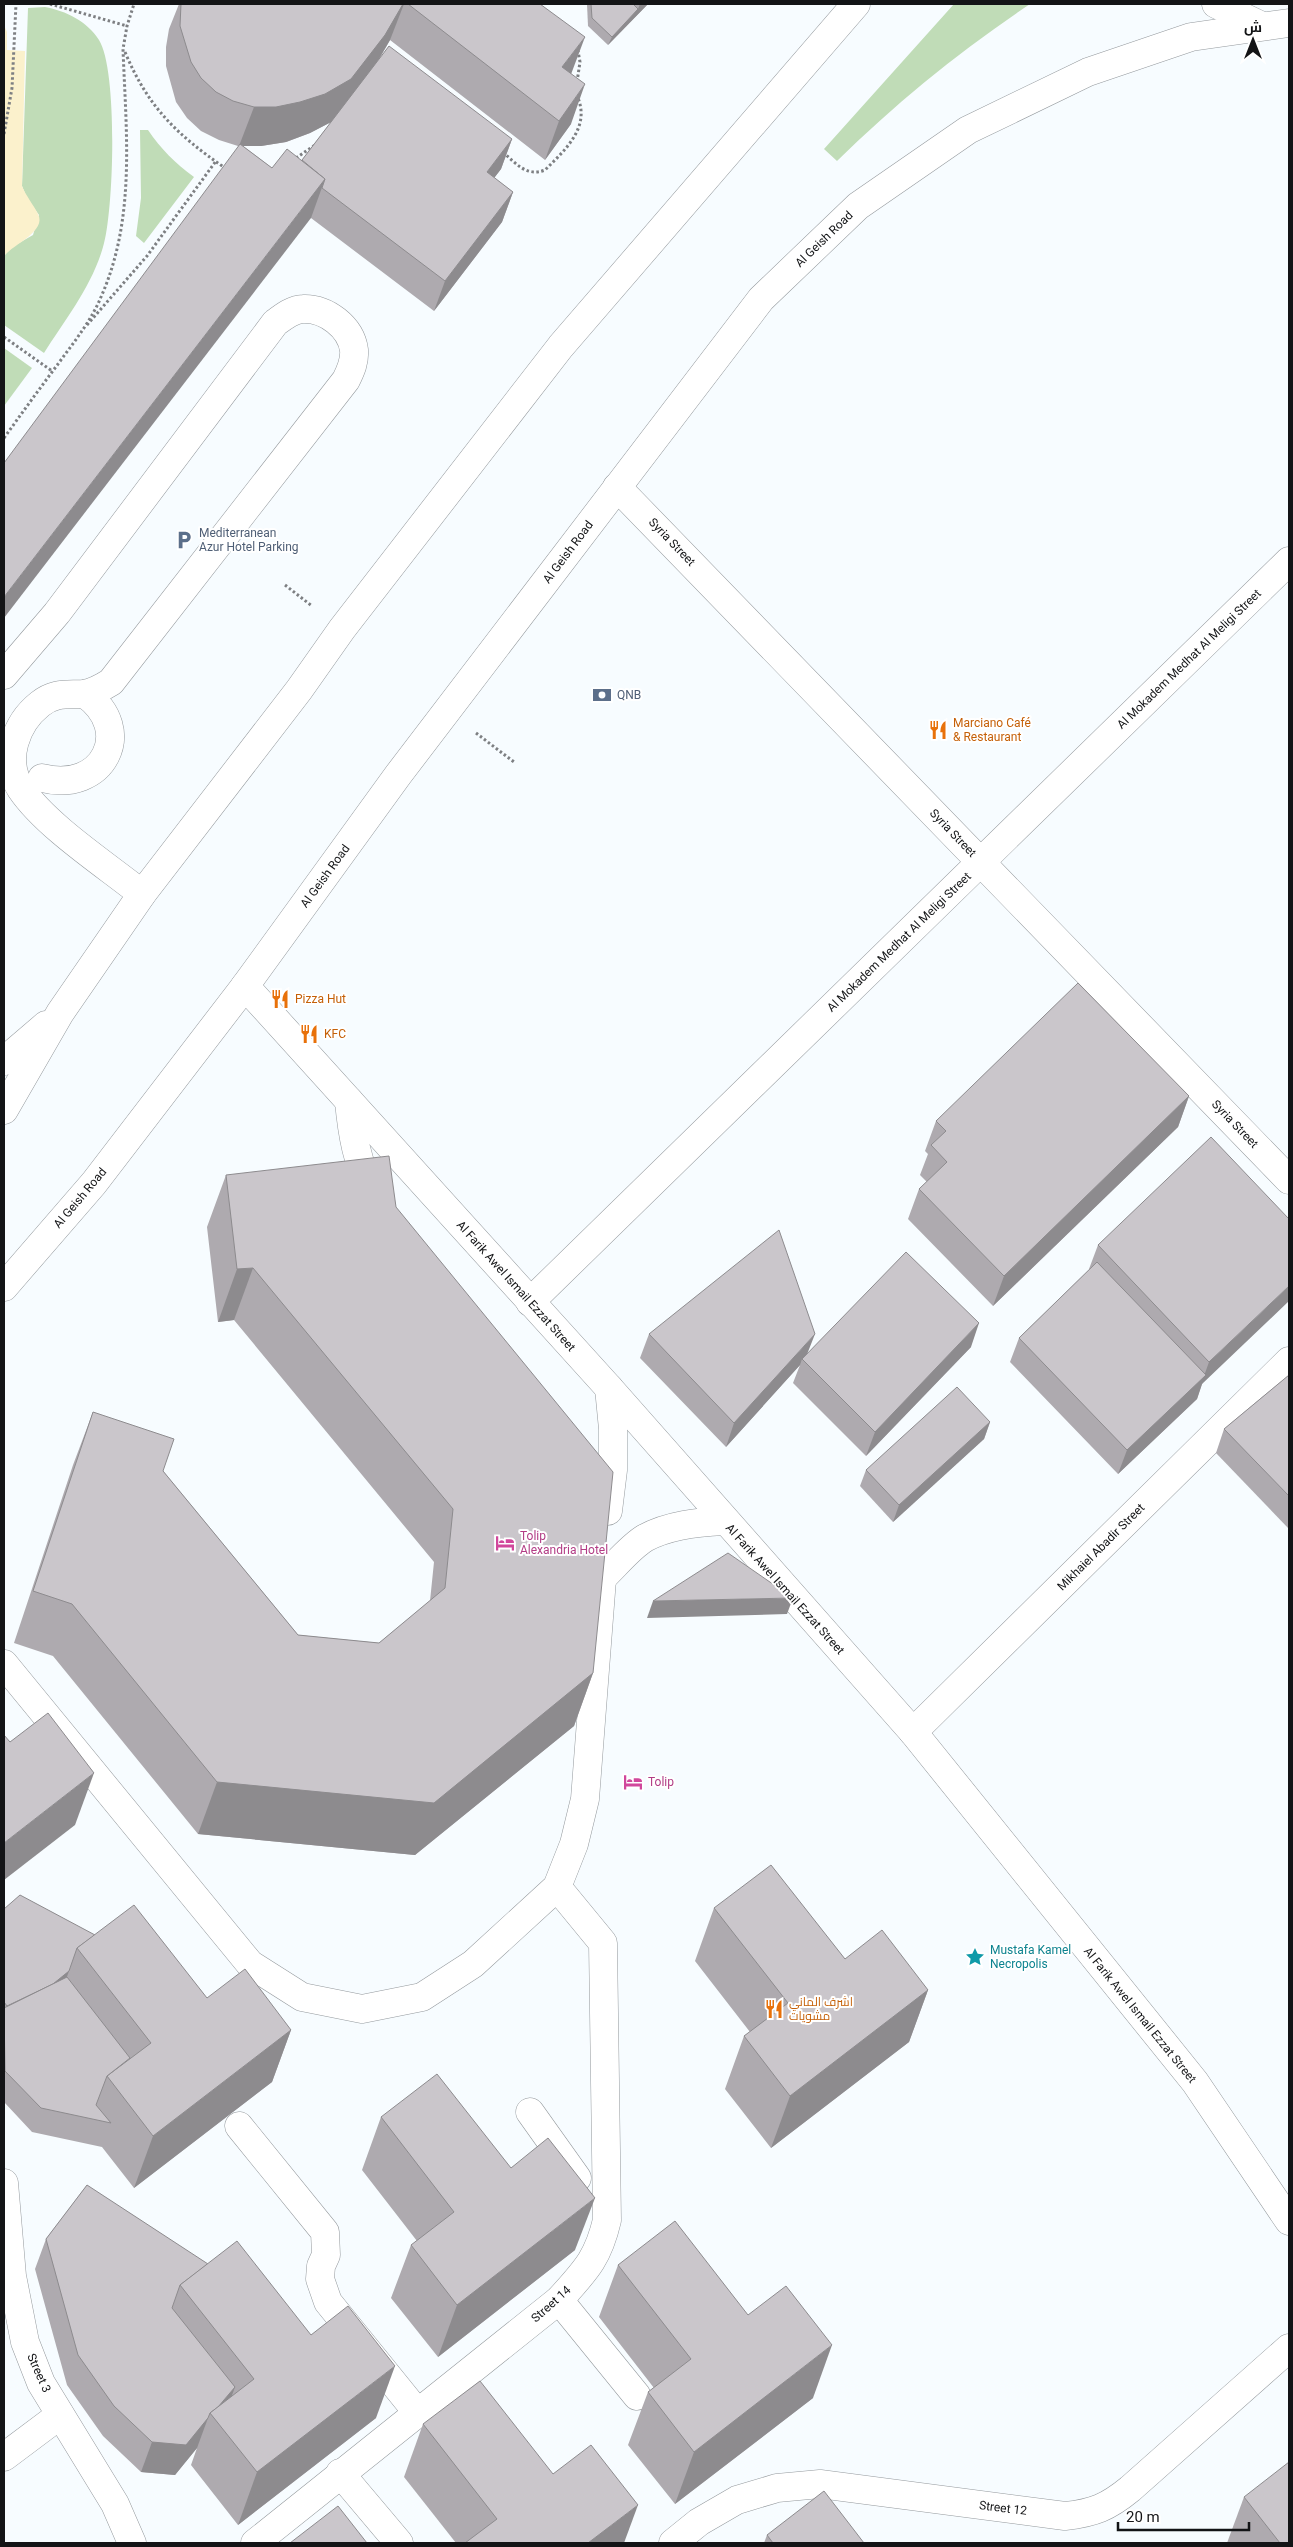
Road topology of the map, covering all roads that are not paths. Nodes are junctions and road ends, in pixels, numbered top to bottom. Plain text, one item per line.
1 (1216, 4) edge
2 (845, 8) edge
3 (1289, 23) edge
4 (1262, 26) junction
5 (617, 487) junction
6 (1289, 560) edge
7 (4, 675) edge
8 (85, 694) junction
9 (42, 778) dead end
10 (981, 862) junction
11 (142, 894) junction
12 (245, 986) junction
13 (60, 1013) junction
14 (4, 1061) edge
15 (349, 1101) junction
16 (4, 1110) edge
17 (1289, 1180) edge
18 (385, 1214) edge
19 (4, 1287) edge
20 (530, 1302) junction
21 (1289, 1361) edge
22 (609, 1388) junction
23 (588, 1441) edge
24 (613, 1470) junction
25 (724, 1520) junction
26 (602, 1578) junction
27 (4, 1664) edge
28 (913, 1732) junction
29 (557, 1887) junction
30 (530, 2112) dead end
31 (239, 2126) edge
32 (4, 2183) edge
33 (607, 2220) junction
34 (1289, 2221) edge
35 (8, 2274) edge
36 (559, 2300) junction
37 (1289, 2348) edge
38 (637, 2396) dead end
39 (417, 2412) junction
40 (60, 2415) junction
41 (4, 2457) edge
42 (340, 2472) junction
43 (132, 2543) edge
44 (255, 2543) edge
45 (399, 2543) edge
46 (673, 2543) edge

1 - 4 main road
2 - 11 main road
3 - 4 main road, Al Geish Road
4 - 5 main road, Al Geish Road
5 - 10 main road, Syria Street
5 - 12 main road, Al Geish Road
6 - 10 main road, Al Mokadem Medhat Al Meligi Street
7 - 8 main road
8 - 9 main road
8 - 11 main road
10 - 17 main road, Syria Street
10 - 20 main road, Al Mokadem Medhat Al Meligi Street
11 - 13 main road
12 - 15 main road, Al Farik Awel Ismail Ezzat Street
12 - 19 main road, Al Geish Road
13 - 14 main road
13 - 16 main road
15 - 18 main road
15 - 20 main road, Al Farik Awel Ismail Ezzat Street
20 - 22 main road, Al Farik Awel Ismail Ezzat Street
21 - 28 main road, Mikhaiel Abadir Street
22 - 24 main road
22 - 25 main road, Al Farik Awel Ismail Ezzat Street
23 - 24 main road
24 - 26 main road
25 - 26 main road
25 - 28 main road, Al Farik Awel Ismail Ezzat Street
26 - 29 main road
27 - 29 main road
28 - 34 main road, Al Farik Awel Ismail Ezzat Street
29 - 33 main road, Street 14
30 - 33 main road
31 - 39 main road
32 - 35 main road, Street 3
33 - 36 main road, Street 14
35 - 40 main road, Street 3
36 - 38 main road
36 - 39 main road, Street 14
37 - 46 main road, Street 12
39 - 42 main road, Street 14
40 - 41 main road
40 - 43 main road, Street 3
42 - 44 main road, Street 14
42 - 45 main road

